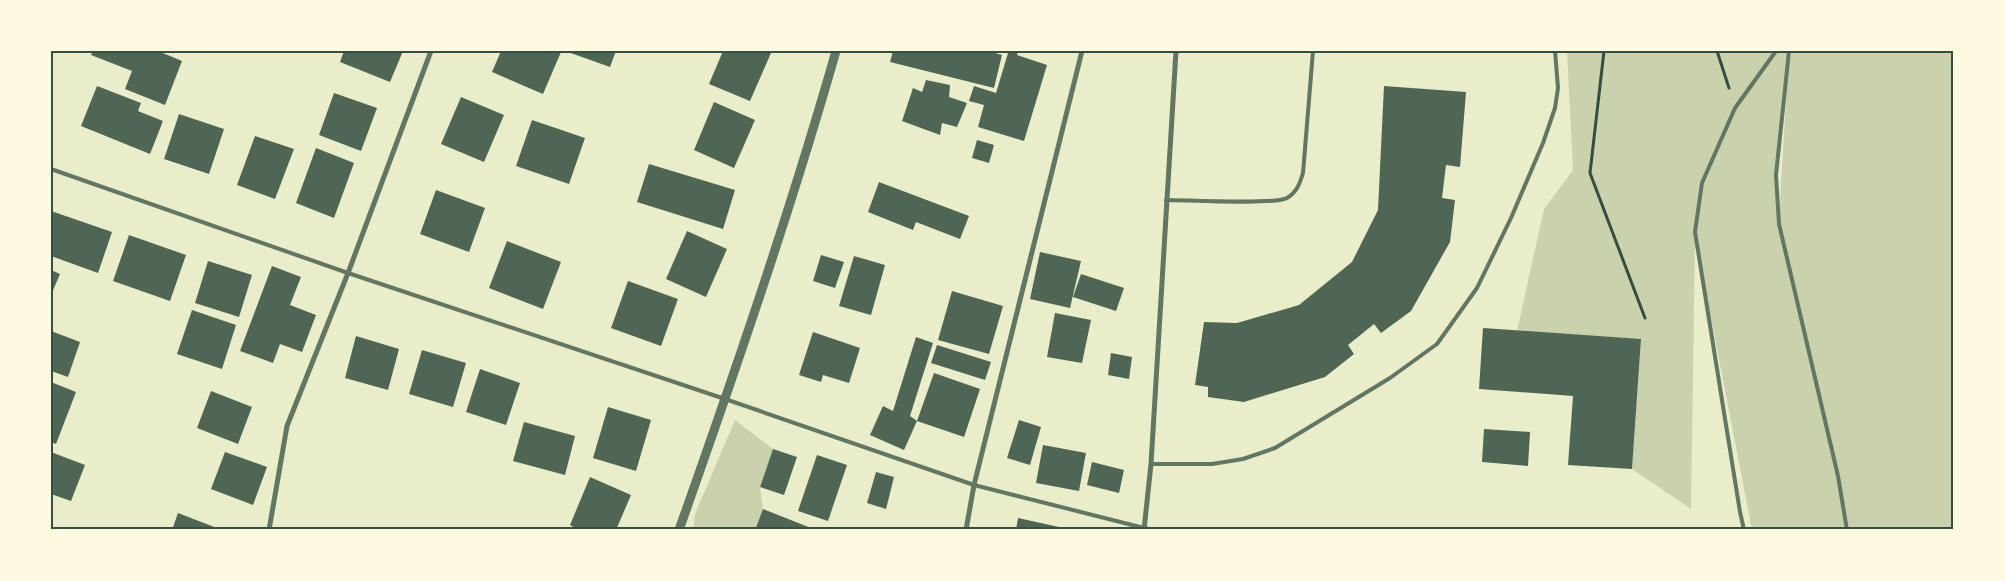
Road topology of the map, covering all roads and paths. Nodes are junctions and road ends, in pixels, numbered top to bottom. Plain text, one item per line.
1 (431, 51) edge
2 (836, 51) edge
3 (1082, 51) edge
4 (1176, 51) edge
5 (1313, 51) edge
6 (1555, 51) edge
7 (1604, 51) edge
8 (1717, 51) edge
9 (1776, 51) edge
10 (1789, 51) edge
11 (1735, 108) junction
12 (51, 169) edge
13 (1166, 200) junction
14 (348, 273) junction
15 (1645, 318) dead end
16 (725, 399) junction
17 (1151, 464) junction
18 (974, 486) junction
19 (1144, 529) edge
20 (269, 530) edge
21 (679, 530) edge
22 (966, 530) edge
23 (1156, 530) edge
24 (1744, 530) edge
25 (1847, 530) edge

1 - 14 street
2 - 16 street
3 - 18 street
4 - 13 street
5 - 13 lane
6 - 17 lane
7 - 15 path
8 - 11 path
9 - 11 lane
10 - 25 lane
11 - 24 lane
12 - 14 lane
13 - 17 street
14 - 16 lane
14 - 20 street
16 - 18 lane
16 - 21 street
17 - 19 street
18 - 19 lane
18 - 22 street
19 - 23 lane

